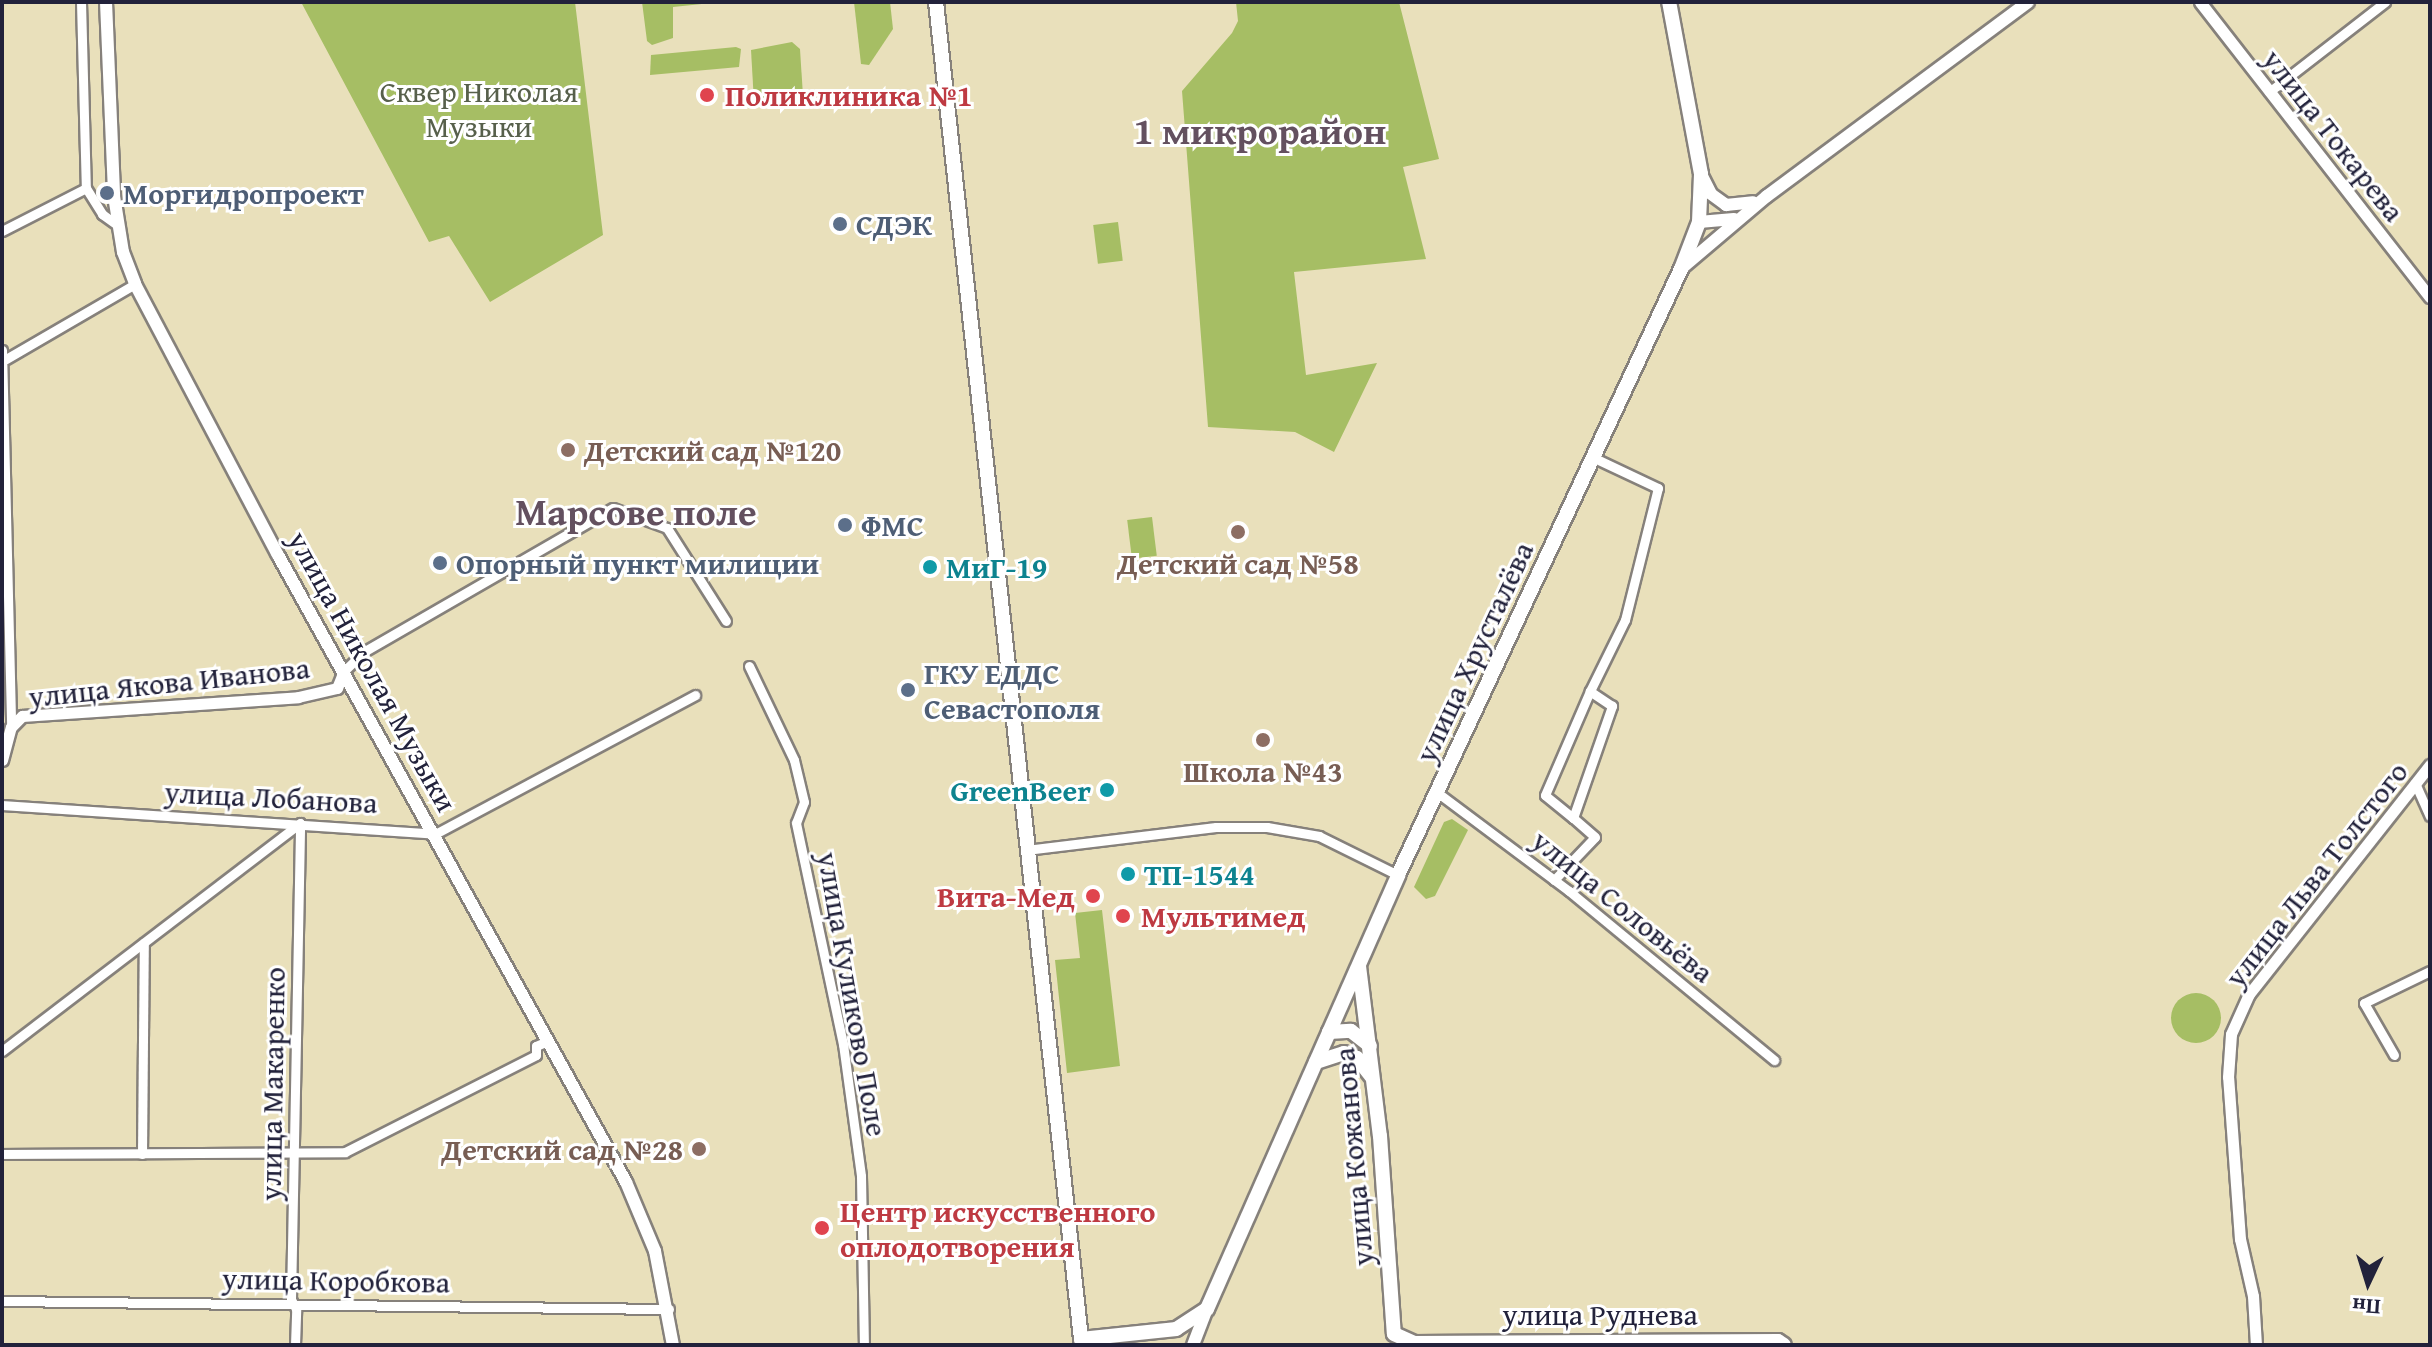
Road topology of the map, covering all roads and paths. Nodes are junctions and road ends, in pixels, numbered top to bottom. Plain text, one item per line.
1 (81, 2) edge
2 (106, 2) edge
3 (936, 2) edge
4 (1669, 2) edge
5 (2028, 2) edge
6 (2200, 2) edge
7 (2385, 2) edge
8 (2269, 92) junction
9 (1701, 174) junction
10 (86, 188) junction
11 (1767, 196) junction
12 (1741, 216) junction
13 (1699, 222) junction
14 (117, 225) junction
15 (2, 231) edge
16 (1681, 269) junction
17 (135, 284) junction
18 (2430, 297) edge
19 (4, 354) edge
20 (1592, 457) junction
21 (726, 621) dead end
22 (749, 666) dead end
23 (344, 671) junction
24 (1590, 691) junction
25 (695, 695) dead end
26 (11, 727) junction
27 (2, 760) edge
28 (2430, 765) edge
29 (2415, 783) junction
30 (1438, 793) junction
31 (2, 805) edge
32 (2430, 816) edge
33 (1573, 818) junction
34 (300, 823) junction
35 (435, 834) junction
36 (1026, 850) junction
37 (1398, 875) junction
38 (1554, 880) junction
39 (144, 943) junction
40 (1359, 966) junction
41 (2430, 971) edge
42 (1329, 1032) junction
43 (548, 1041) junction
44 (1371, 1047) junction
45 (2, 1051) edge
46 (2394, 1055) dead end
47 (1774, 1060) dead end
48 (1316, 1062) junction
49 (1374, 1082) junction
50 (2, 1154) edge
51 (142, 1154) junction
52 (295, 1154) junction
53 (2, 1301) edge
54 (293, 1303) junction
55 (669, 1309) junction
56 (1207, 1309) junction
57 (1105, 1340) edge
58 (1395, 1340) edge
59 (1081, 1343) edge
60 (1412, 1344) edge
61 (295, 1345) edge
62 (673, 1345) edge
63 (864, 1345) edge
64 (1193, 1345) edge
65 (1784, 1345) edge
66 (2256, 1345) edge

1 - 10 street
2 - 14 main road, улица Николая Музыки
3 - 36 main road
4 - 9 main road, улица Хрусталёва
5 - 11 main road
6 - 8 street, улица Токарева
7 - 8 street
8 - 18 street, улица Токарева
9 - 11 main road
9 - 13 main road, улица Хрусталёва
10 - 14 street
10 - 15 street
11 - 12 main road
12 - 13 main road
12 - 16 main road
13 - 16 main road, улица Хрусталёва
14 - 17 main road, улица Николая Музыки
16 - 20 main road, улица Хрусталёва
17 - 19 street
17 - 23 main road, улица Николая Музыки
19 - 26 street
20 - 24 street
20 - 30 main road, улица Хрусталёва
21 - 23 street, улица Якова Иванова
22 - 63 street, улица Куликово Поле
23 - 26 street, улица Якова Иванова
23 - 35 main road, улица Николая Музыки
24 - 33 street
24 - 33 street
25 - 35 street
26 - 27 street
28 - 29 street, улица Льва Толстого
29 - 32 street
29 - 66 street, улица Льва Толстого
30 - 37 main road, улица Хрусталёва
30 - 38 street, улица Соловьёва
31 - 34 street, улица Лобанова
33 - 38 street
34 - 35 street, улица Лобанова
34 - 39 street
34 - 52 street, улица Макаренко
35 - 43 main road, улица Николая Музыки
36 - 37 street
36 - 59 main road
37 - 40 main road, улица Хрусталёва
38 - 47 street, улица Соловьёва
39 - 45 street
39 - 51 street
40 - 42 main road, улица Хрусталёва
40 - 44 main road, улица Кожанова
41 - 46 street
42 - 44 main road
42 - 48 main road, улица Хрусталёва
43 - 52 street
43 - 55 main road, улица Николая Музыки
44 - 49 main road, улица Кожанова
48 - 49 main road
48 - 56 main road, улица Хрусталёва
49 - 58 main road, улица Кожанова
50 - 51 street
51 - 52 street
52 - 54 street, улица Макаренко
53 - 54 street, улица Коробкова
54 - 55 street, улица Коробкова
54 - 61 street, улица Макаренко
55 - 62 main road, улица Николая Музыки
56 - 57 main road
56 - 64 main road, улица Хрусталёва
57 - 59 main road
58 - 60 main road, улица Руднева
60 - 65 main road, улица Руднева

